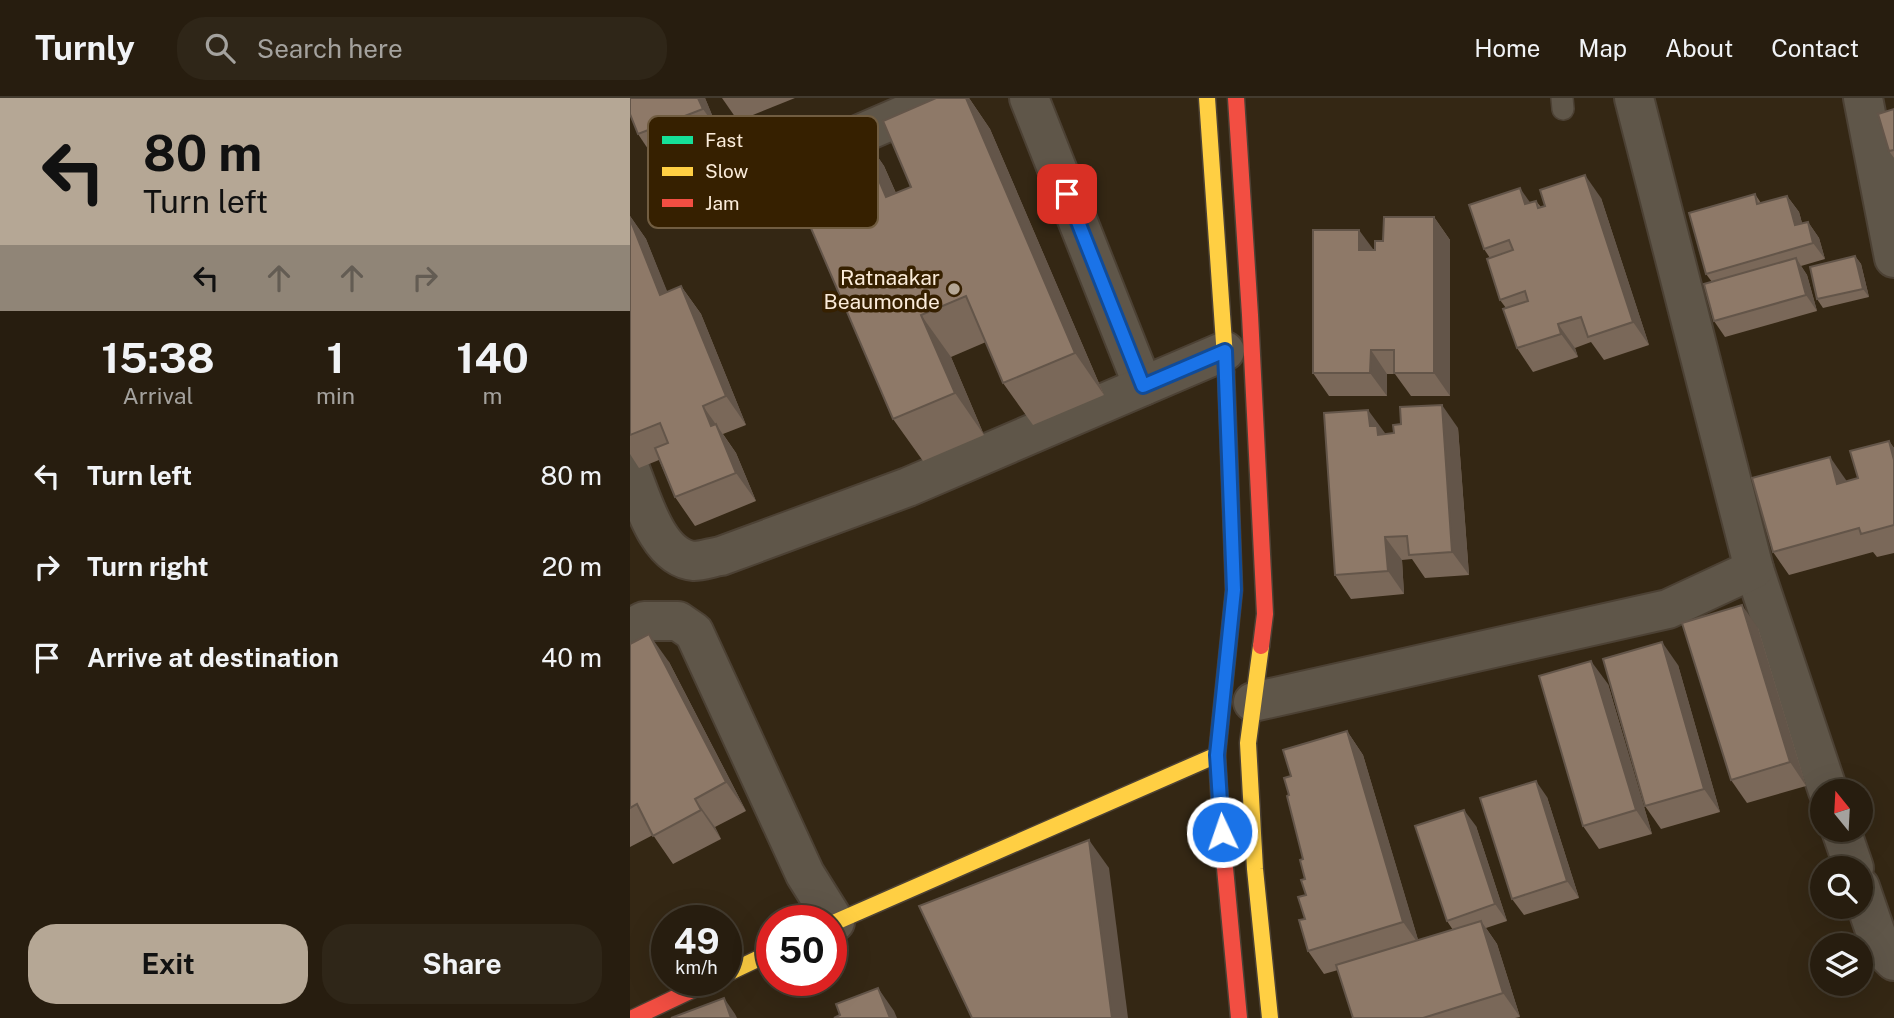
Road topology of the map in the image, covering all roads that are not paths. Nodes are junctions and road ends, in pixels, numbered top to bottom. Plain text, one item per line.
1 (943, 98) edge
2 (1029, 98) edge
3 (1207, 98) edge
4 (1236, 98) edge
5 (1634, 98) edge
6 (1863, 98) edge
7 (878, 126) edge
8 (1894, 258) edge
9 (1225, 351) junction
10 (1143, 386) junction
11 (630, 469) edge
12 (1754, 569) junction
13 (635, 614) edge
14 (1253, 702) junction
15 (1233, 749) junction
16 (1824, 779) edge
17 (823, 905) edge
18 (847, 917) edge
19 (1871, 919) edge
20 (1894, 961) edge
21 (679, 996) edge
22 (633, 1018) edge
23 (1240, 1018) edge
24 (1270, 1018) edge

1 - 7 street
2 - 10 street
3 - 9 main road
4 - 14 main road
5 - 12 street
6 - 8 street
9 - 10 street
9 - 15 main road
10 - 11 street
12 - 14 street
12 - 16 street
13 - 17 street
14 - 15 main road
15 - 18 main road
15 - 23 main road
15 - 24 main road
19 - 20 street
21 - 22 main road

